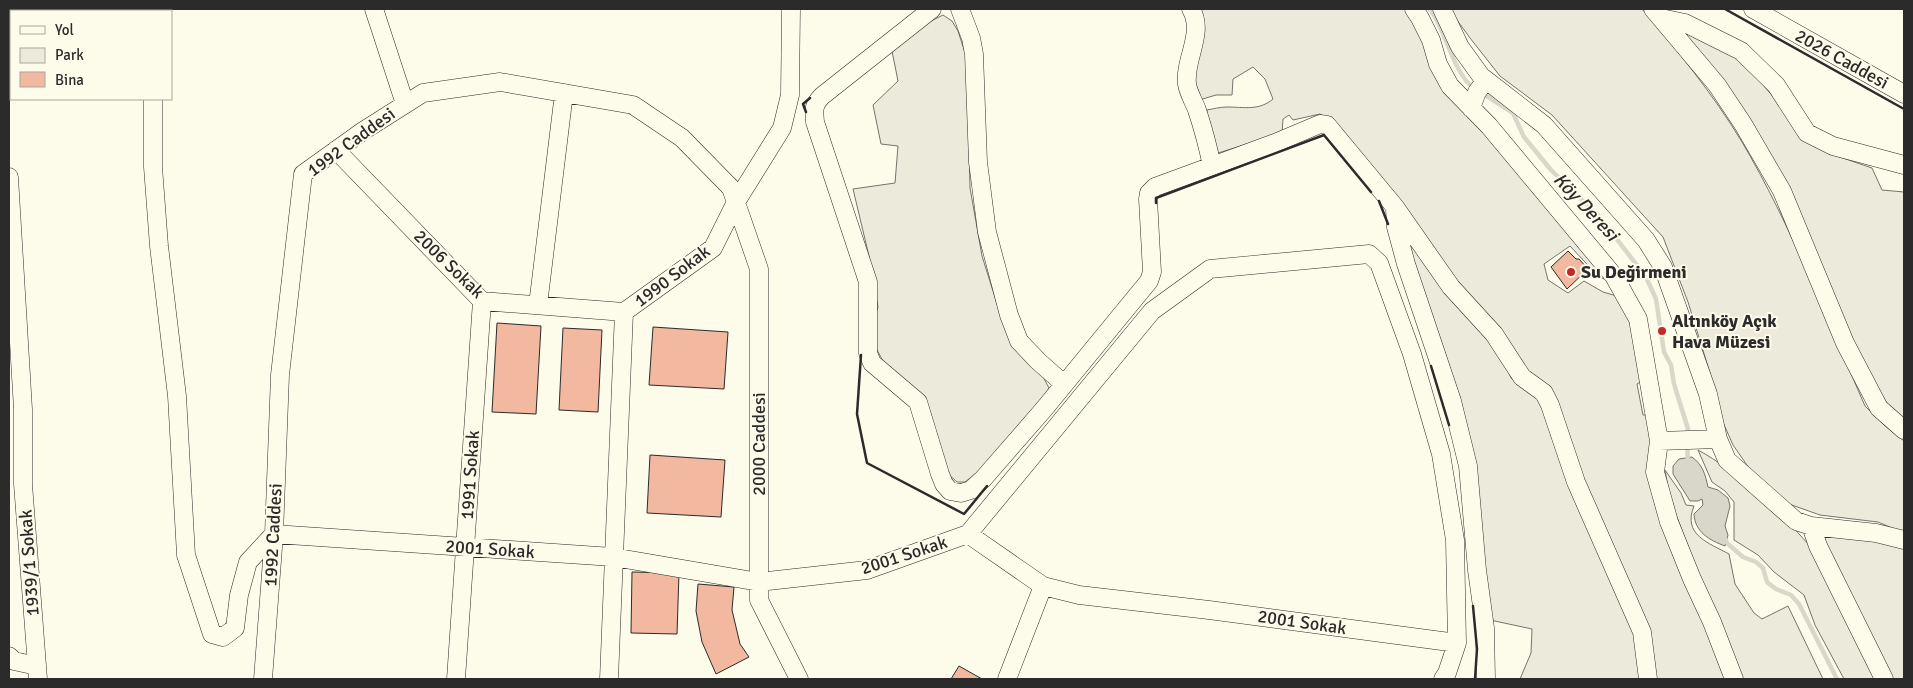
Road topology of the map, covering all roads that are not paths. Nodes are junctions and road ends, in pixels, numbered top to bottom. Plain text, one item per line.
1 (374, 9) edge
2 (791, 9) edge
3 (932, 9) edge
4 (960, 9) edge
5 (1191, 9) edge
6 (1414, 9) edge
7 (1442, 9) edge
8 (1753, 9) edge
9 (1657, 14) edge
10 (1486, 80) junction
11 (564, 93) junction
12 (1904, 94) edge
13 (153, 100) edge
14 (405, 104) junction
15 (1471, 108) junction
16 (336, 150) junction
17 (1904, 165) edge
18 (1212, 166) junction
19 (9, 177) edge
20 (736, 202) junction
21 (1395, 207) junction
22 (482, 301) junction
23 (538, 305) junction
24 (624, 312) junction
25 (1064, 384) junction
26 (1904, 430) edge
27 (1718, 439) junction
28 (1659, 441) junction
29 (1811, 526) junction
30 (274, 534) junction
31 (968, 534) junction
32 (1904, 540) edge
33 (465, 548) junction
34 (613, 556) junction
35 (759, 582) junction
36 (1043, 586) junction
37 (1457, 643) junction
38 (11, 661) edge
39 (38, 673) edge
40 (263, 679) edge
41 (456, 679) edge
42 (609, 679) edge
43 (799, 679) edge
44 (1007, 679) edge
45 (1443, 679) edge
46 (1486, 679) edge
47 (1648, 679) edge
48 (1734, 679) edge
49 (1884, 679) edge

1 - 14 street
2 - 20 street, 1990 Sokak
3 - 25 street
4 - 25 street
5 - 18 street
6 - 15 street
7 - 10 street
8 - 12 street, 2026 Caddesi
9 - 17 street
9 - 26 street
10 - 15 street
10 - 27 street
11 - 14 street, 1992 Caddesi
11 - 20 street, 1992 Caddesi
11 - 23 street
13 - 30 street
14 - 16 street, 1992 Caddesi
15 - 28 street
16 - 22 street, 2006 Sokak
16 - 30 street, 1992 Caddesi
18 - 21 street
18 - 25 street
19 - 39 street, 1939/1 Sokak
20 - 24 street, 1990 Sokak
20 - 35 street, 2000 Caddesi
21 - 46 street
21 - 47 street
22 - 23 street, 2006 Sokak
22 - 33 street, 1991 Sokak
23 - 24 street, 2006 Sokak
24 - 34 street, 1990 Sokak
27 - 28 street
27 - 29 street
28 - 48 street
29 - 32 street
29 - 49 street
30 - 33 street, 2001 Sokak
30 - 40 street, 1992 Caddesi
31 - 35 street, 2001 Sokak
31 - 36 street, 2001 Sokak
31 - 37 street
33 - 34 street, 2001 Sokak
33 - 41 street, 1991 Sokak
34 - 35 street, 2001 Sokak
34 - 42 street, 1990 Sokak
35 - 43 street, 2000 Caddesi
36 - 37 street, 2001 Sokak
36 - 44 street
37 - 45 street
38 - 39 street

